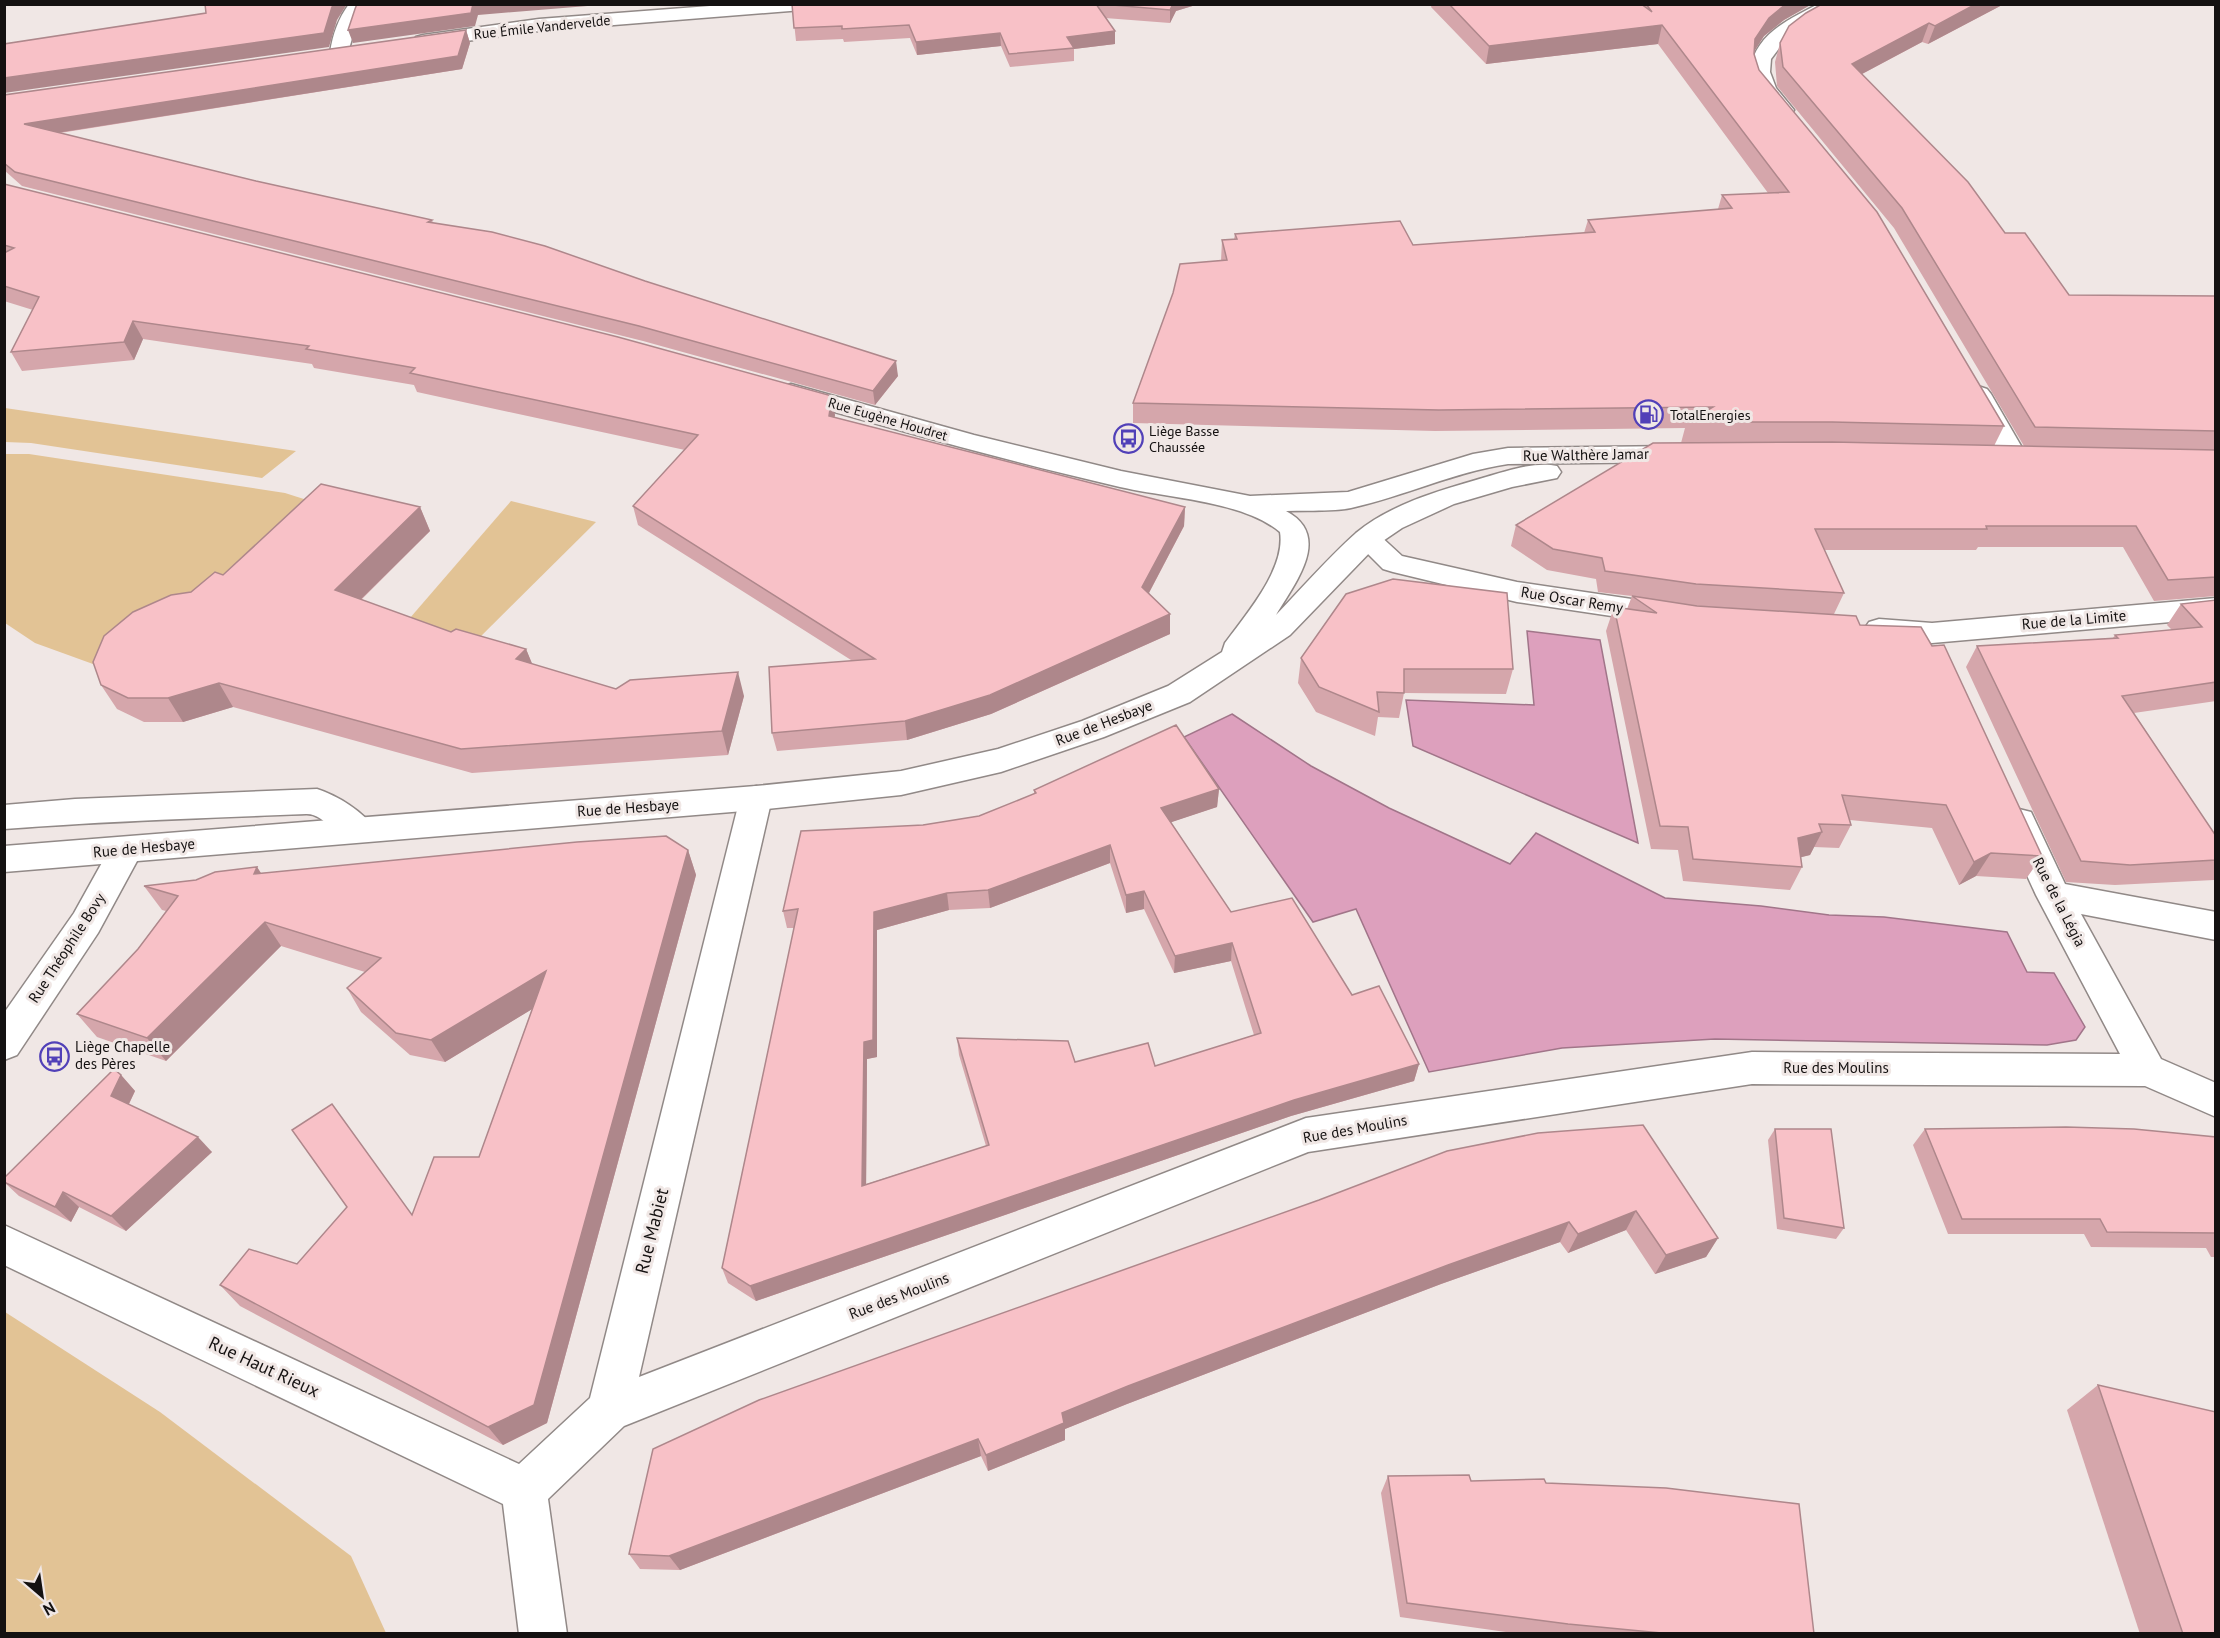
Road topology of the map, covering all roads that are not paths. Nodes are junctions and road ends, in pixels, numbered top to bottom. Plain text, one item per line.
1 (359, 4) edge
2 (815, 4) edge
3 (1833, 4) edge
4 (410, 43) edge
5 (364, 49) edge
6 (340, 52) junction
7 (317, 55) edge
8 (1794, 123) edge
9 (1970, 380) edge
10 (771, 387) edge
11 (1701, 454) edge
12 (1632, 455) junction
13 (2015, 458) edge
14 (1250, 504) junction
15 (1368, 539) junction
16 (2216, 608) edge
17 (1700, 618) edge
18 (1851, 627) edge
19 (1932, 633) junction
20 (1228, 662) junction
21 (1947, 664) edge
22 (2005, 790) edge
23 (756, 798) junction
24 (4, 817) edge
25 (358, 830) junction
26 (126, 850) junction
27 (4, 859) edge
28 (2053, 895) junction
29 (2216, 926) edge
30 (4, 1044) edge
31 (2148, 1070) junction
32 (2216, 1101) edge
33 (4, 1244) edge
34 (609, 1410) junction
35 (524, 1490) junction
36 (543, 1634) edge

1 - 6 street
2 - 4 street, Rue Émile Vandervelde
3 - 8 street
5 - 6 street
6 - 7 street
9 - 13 street
10 - 14 street, Rue Eugène Houdret
11 - 12 street, Rue Walthère Jamar
12 - 14 street, Rue Walthère Jamar
12 - 15 street, Rue de Hesbaye
14 - 20 street, Rue de Hesbaye
15 - 17 street, Rue Oscar Remy
15 - 20 street, Rue de Hesbaye
16 - 19 street, Rue de la Limite
18 - 19 street
19 - 21 street
20 - 23 street, Rue de Hesbaye
22 - 28 street, Rue de la Légia
23 - 25 street, Rue de Hesbaye
23 - 34 street, Rue Mabiet
24 - 25 street
25 - 26 street, Rue de Hesbaye
26 - 27 street, Rue de Hesbaye
26 - 30 street, Rue Théophile Bovy
28 - 29 street
28 - 31 street, Rue de la Légia
31 - 32 street
31 - 34 street, Rue des Moulins
33 - 35 street, Rue Haut Rieux
34 - 35 street
35 - 36 street

